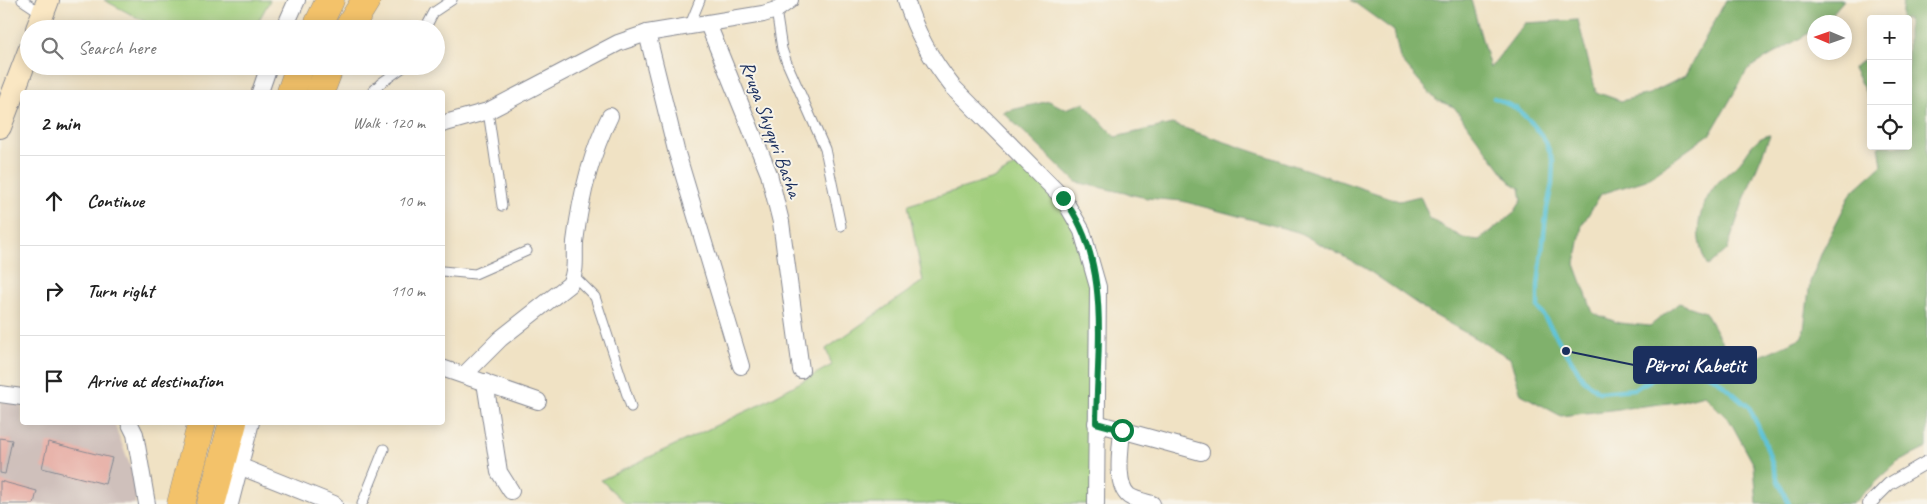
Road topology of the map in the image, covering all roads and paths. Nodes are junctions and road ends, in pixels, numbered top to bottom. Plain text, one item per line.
1 (22, 0) edge
2 (297, 0) edge
3 (330, 0) edge
4 (366, 0) edge
5 (452, 0) edge
6 (700, 0) edge
7 (790, 0) edge
8 (906, 0) edge
9 (776, 10) junction
10 (43, 14) edge
11 (288, 20) edge
12 (320, 20) edge
13 (354, 20) edge
14 (430, 20) edge
15 (708, 24) junction
16 (689, 27) junction
17 (647, 33) junction
18 (20, 75) edge
19 (266, 75) edge
20 (297, 75) edge
21 (327, 75) edge
22 (392, 75) edge
23 (261, 90) edge
24 (292, 90) edge
25 (321, 90) edge
26 (374, 90) edge
27 (488, 111) junction
28 (610, 116) dead end
29 (445, 123) edge
30 (0, 127) edge
31 (502, 206) dead end
32 (841, 226) dead end
33 (528, 251) dead end
34 (445, 270) edge
35 (574, 276) junction
36 (741, 366) dead end
37 (445, 369) edge
38 (801, 370) dead end
39 (464, 375) junction
40 (485, 382) junction
41 (0, 394) edge
42 (20, 397) edge
43 (538, 401) dead end
44 (631, 407) dead end
45 (1096, 423) junction
46 (130, 425) edge
47 (201, 425) edge
48 (232, 425) edge
49 (250, 425) edge
50 (1122, 430) junction
51 (384, 449) dead end
52 (1201, 452) dead end
53 (1927, 462) edge
54 (240, 466) junction
55 (510, 491) dead end
56 (147, 504) edge
57 (181, 504) edge
58 (211, 504) edge
59 (230, 504) edge
60 (334, 504) edge
61 (362, 504) edge
62 (1096, 504) edge
63 (1152, 504) edge
64 (1869, 504) edge

1 - 10 lane
2 - 11 street
3 - 12 highway
4 - 13 highway
5 - 14 lane
6 - 16 lane
7 - 9 street
8 - 45 street
9 - 15 street
9 - 32 lane
15 - 16 street
15 - 38 street, Rruga Shyqyri Basha
16 - 17 street
17 - 27 street
17 - 36 street
18 - 30 main road
19 - 23 street
20 - 24 highway
21 - 25 highway
22 - 26 lane
27 - 29 street
27 - 31 lane
28 - 35 street
33 - 34 lane
35 - 39 street
35 - 44 lane
37 - 39 street
39 - 40 street
40 - 43 street
40 - 55 street
41 - 42 street
45 - 50 street
45 - 62 street
46 - 56 street
47 - 57 highway
48 - 58 highway
49 - 54 street
50 - 52 street
50 - 63 street
51 - 61 lane
53 - 64 street
54 - 59 street
54 - 60 street

